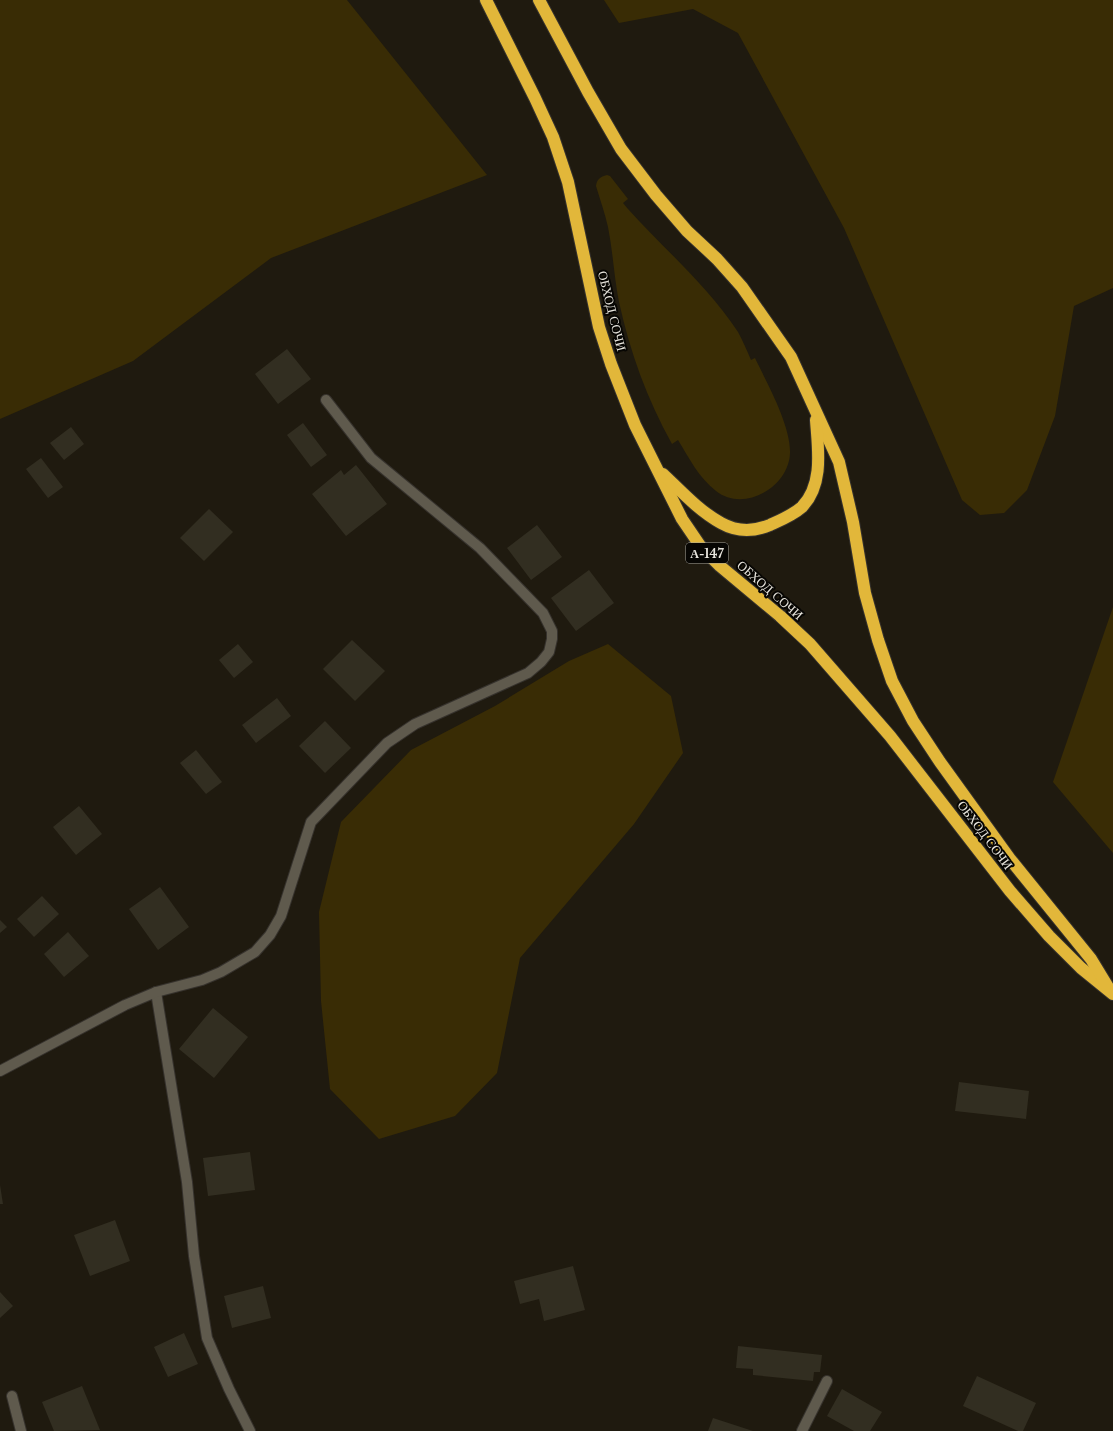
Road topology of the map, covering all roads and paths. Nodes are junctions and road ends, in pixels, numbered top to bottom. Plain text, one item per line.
1 (486, 0) edge
2 (539, 0) edge
3 (326, 400) dead end
4 (816, 413) junction
5 (657, 469) junction
6 (156, 992) junction
7 (1112, 993) edge
8 (0, 1071) edge
9 (827, 1381) dead end
10 (12, 1396) dead end
11 (21, 1431) edge
12 (250, 1431) edge
13 (802, 1431) edge

1 - 5 highway, ОБХОД СОЧИ / А-147
2 - 4 highway, ОБХОД СОЧИ / А-147
3 - 6 lane
4 - 5 highway, А-147
4 - 7 highway, ОБХОД СОЧИ / А-147
5 - 7 highway, ОБХОД СОЧИ / А-147
6 - 8 lane
6 - 12 lane
9 - 13 lane
10 - 11 lane

